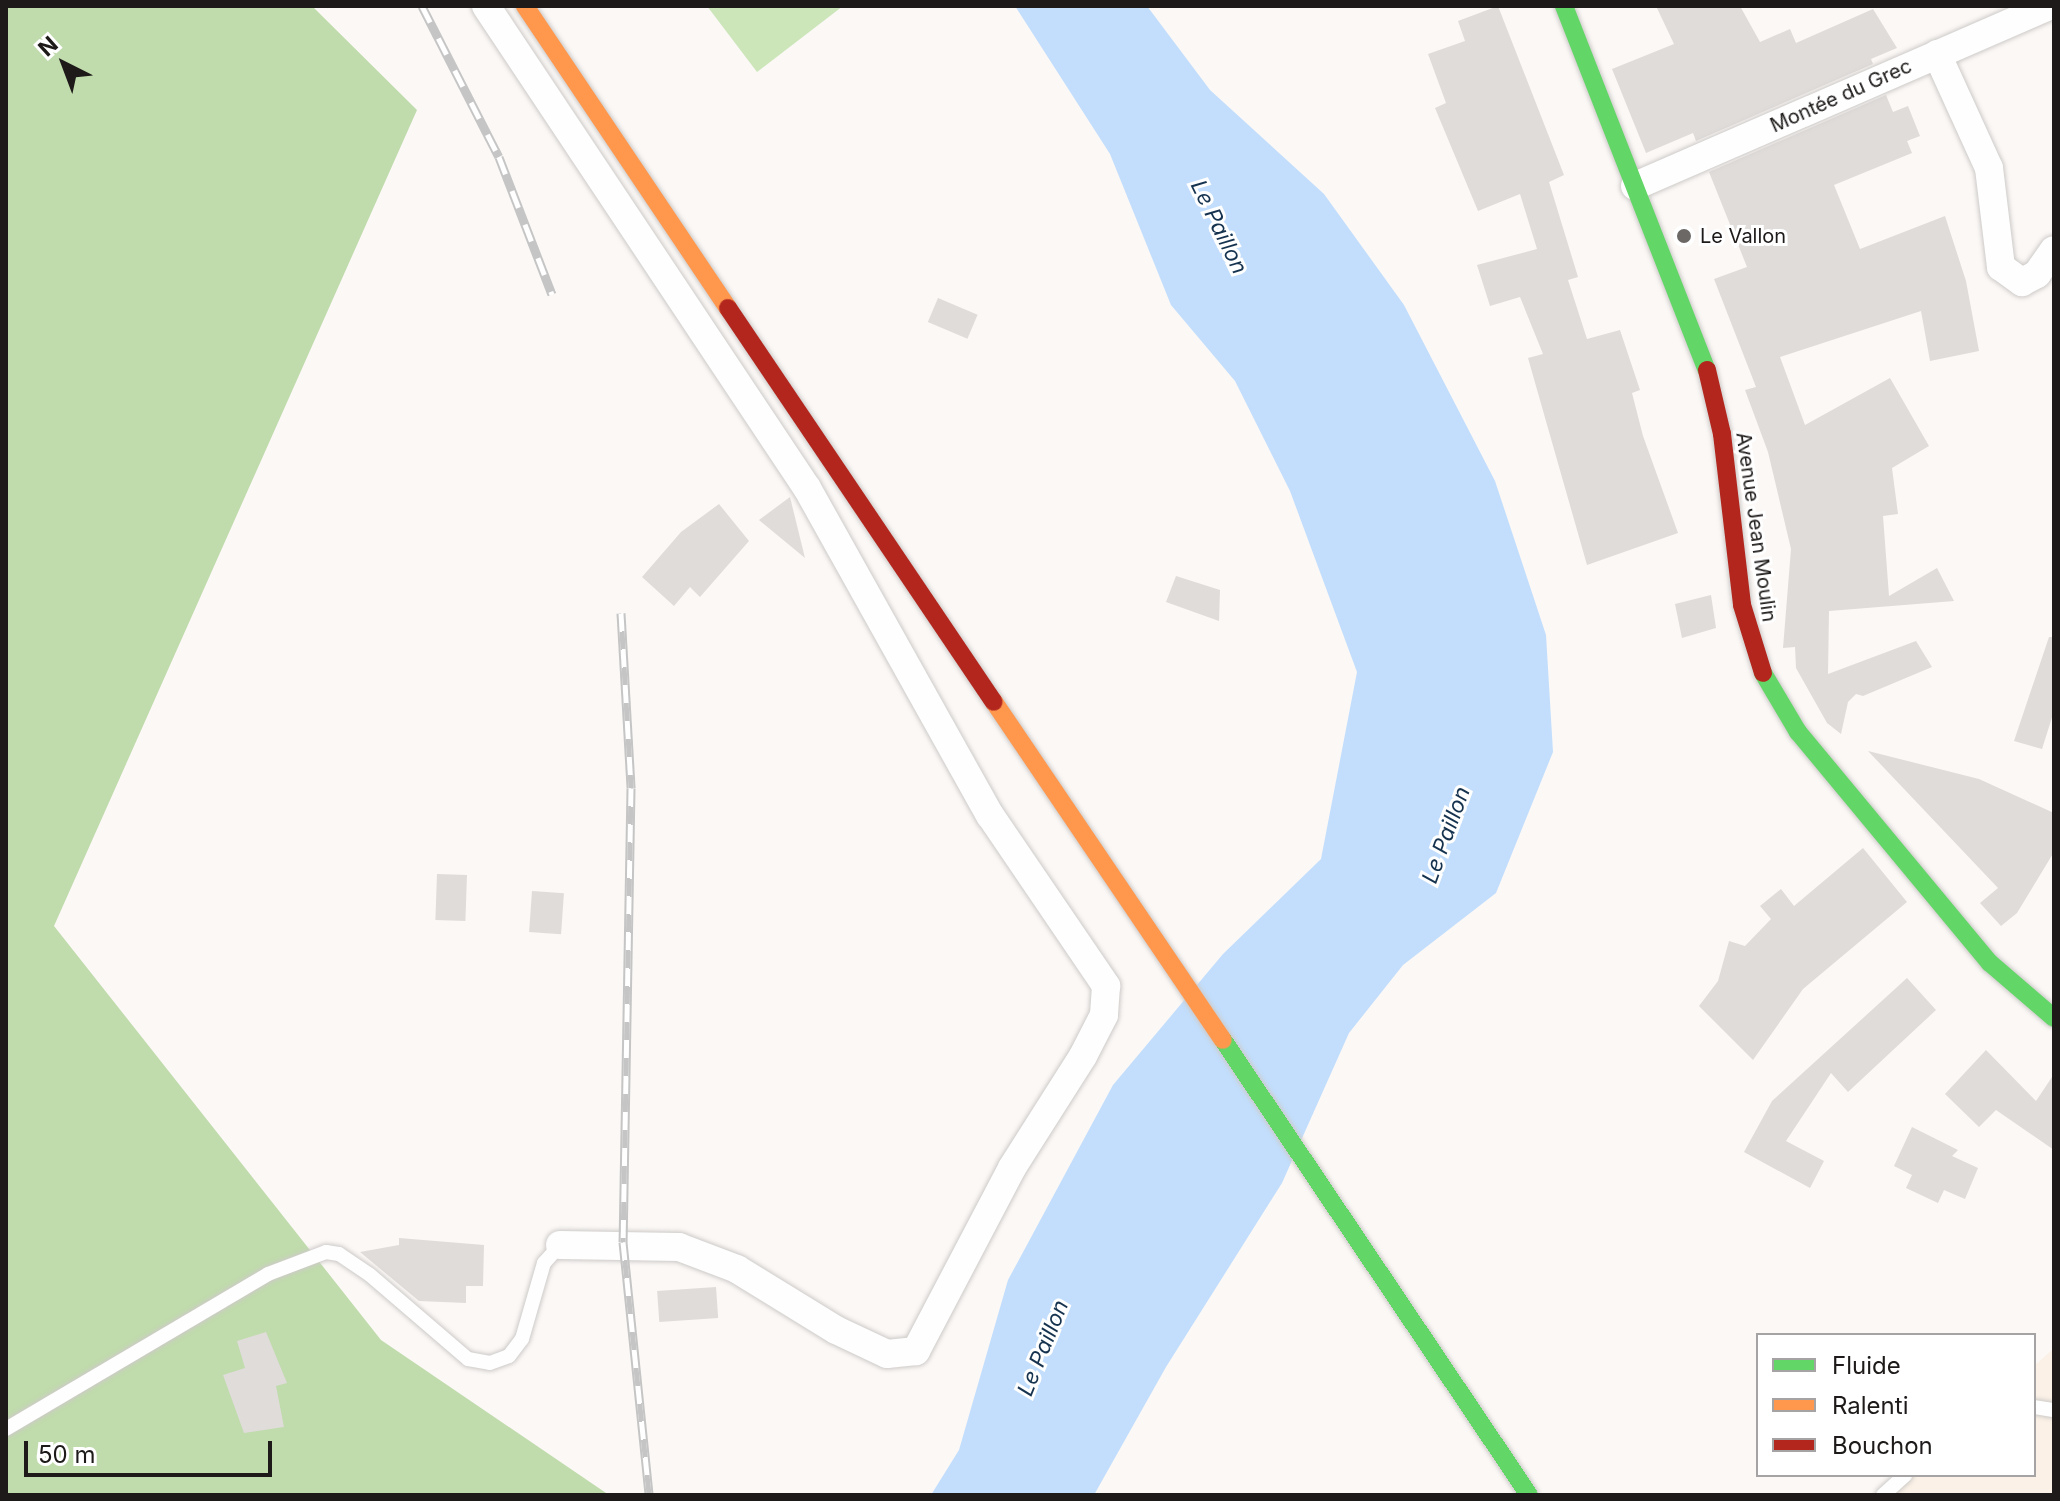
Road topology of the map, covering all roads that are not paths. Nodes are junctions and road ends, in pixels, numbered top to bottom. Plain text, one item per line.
1 (486, 6) edge
2 (525, 6) edge
3 (1564, 6) edge
4 (2048, 6) edge
5 (1937, 54) junction
6 (1635, 186) junction
7 (2054, 250) edge
8 (1068, 774) dead end
9 (1129, 883) junction
10 (2054, 1018) edge
11 (560, 1245) joint
12 (6, 1429) edge
13 (1903, 1477) edge
14 (1529, 1495) edge
15 (1550, 1495) edge
16 (1883, 1495) edge

1 - 11 street
2 - 9 main road
3 - 6 main road, Avenue Jean Moulin
4 - 5 street, Montée du Grec
5 - 6 street, Montée du Grec
5 - 7 street
6 - 10 main road, Avenue Jean Moulin
8 - 9 main road
9 - 14 main road
9 - 15 main road
11 - 12 lane
13 - 16 lane

